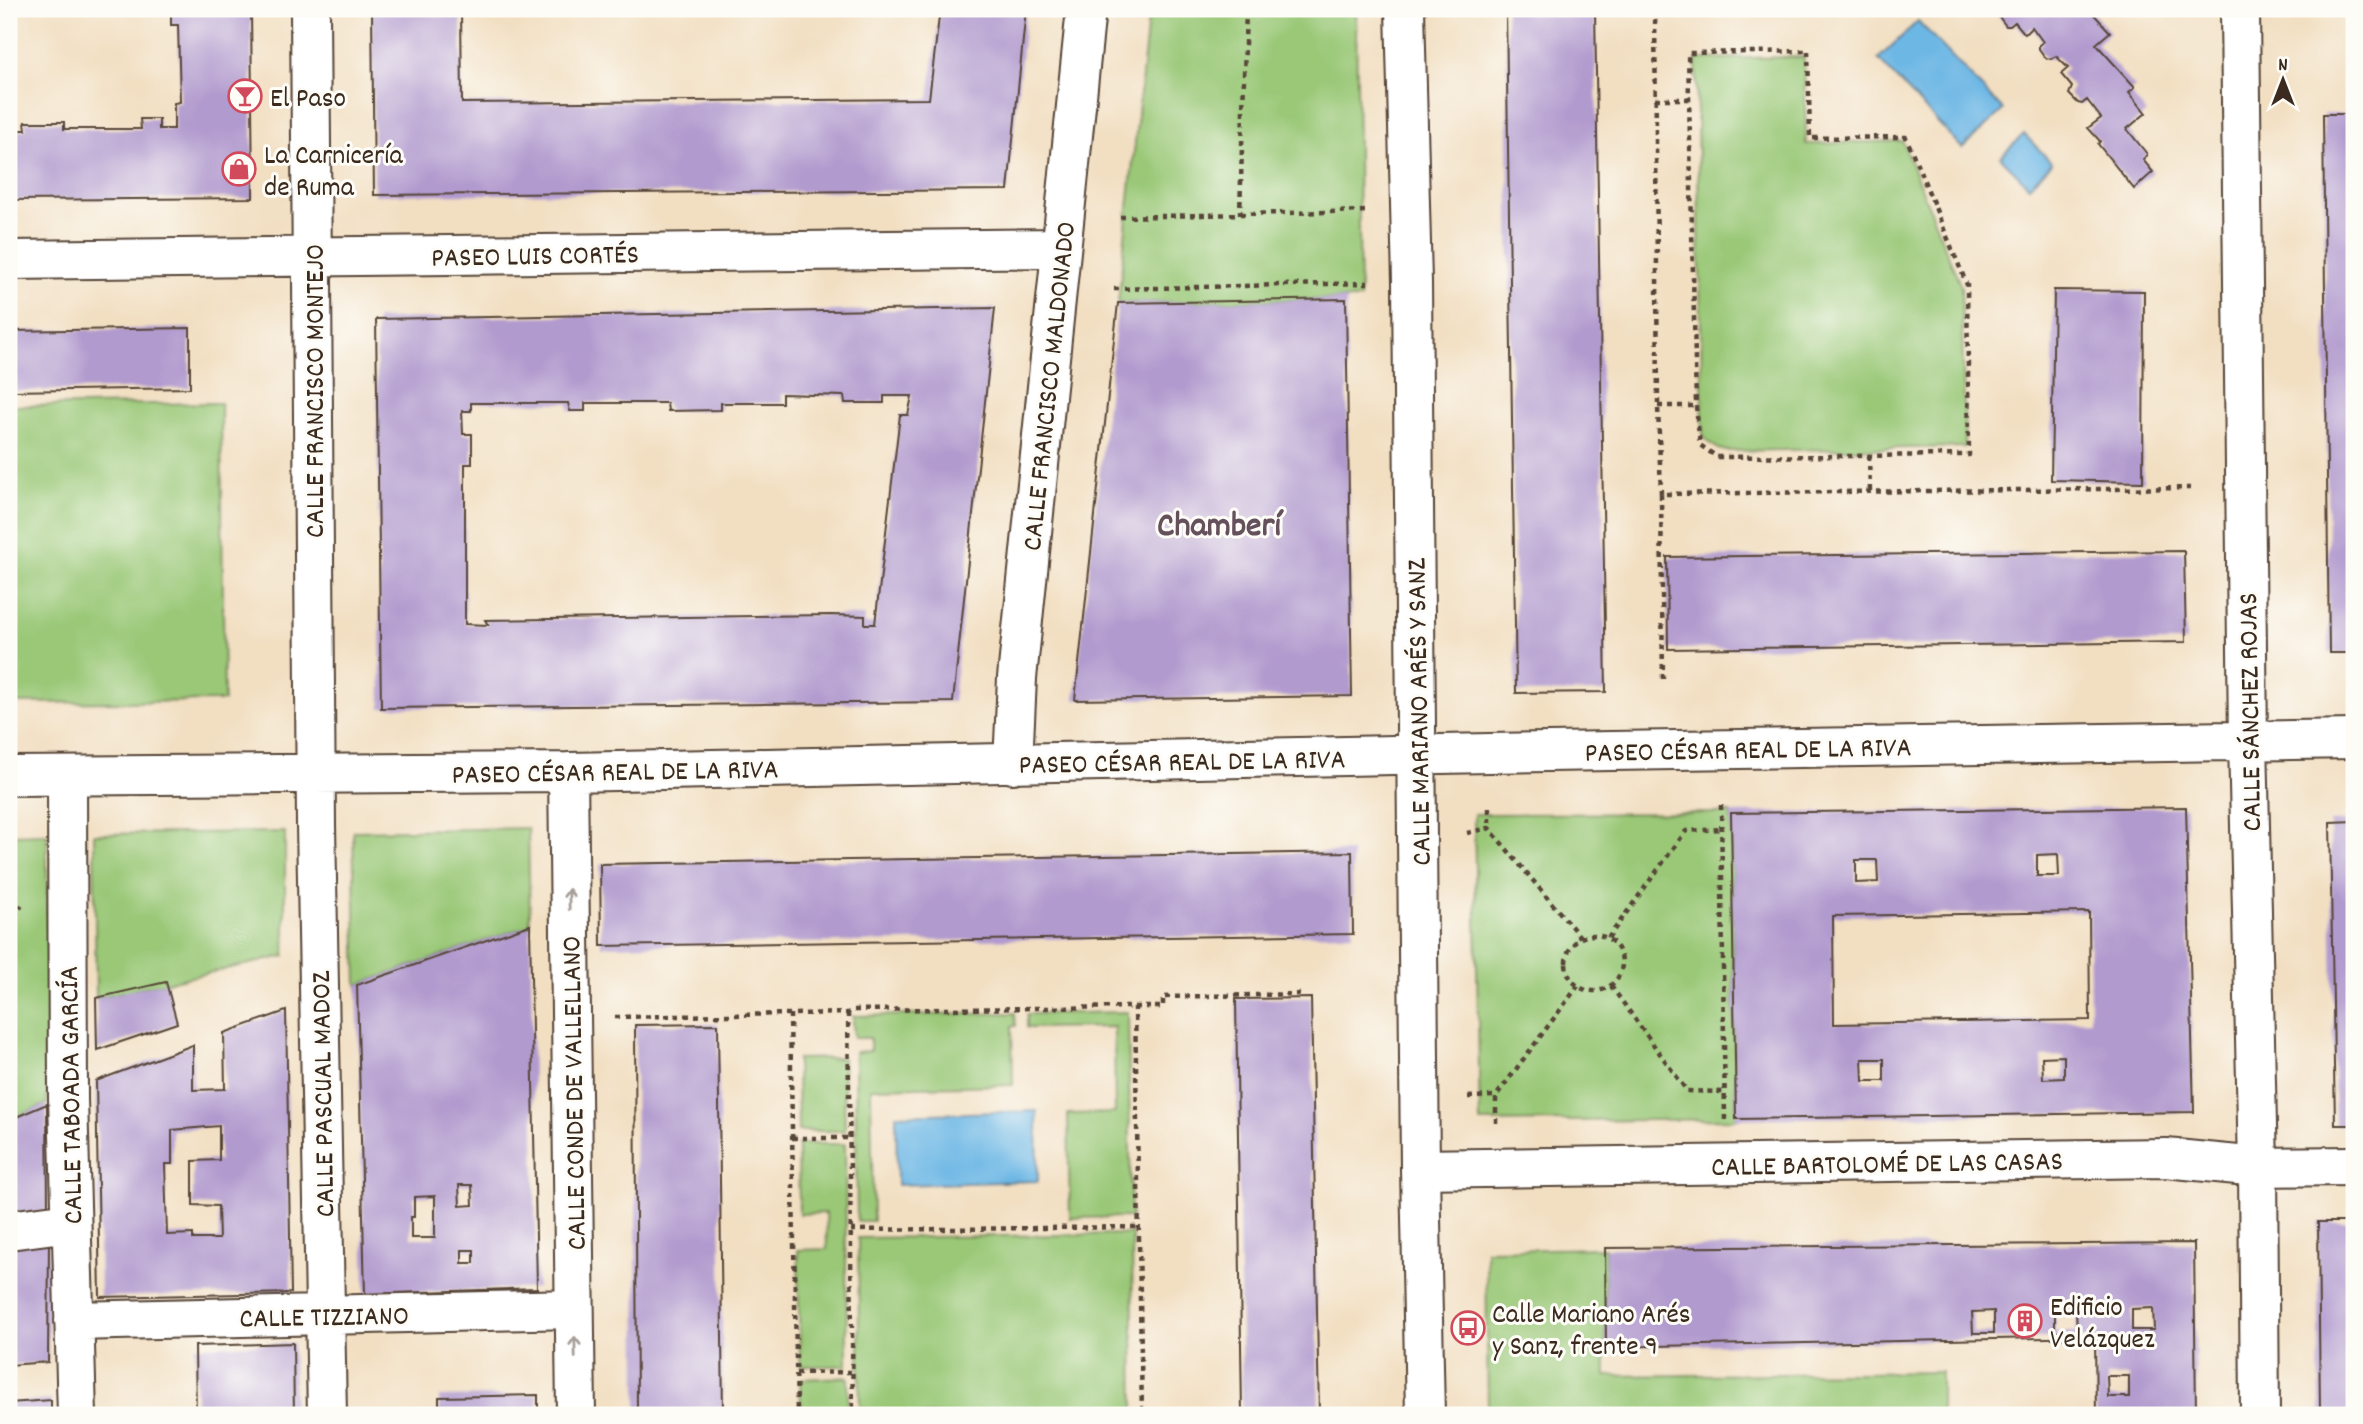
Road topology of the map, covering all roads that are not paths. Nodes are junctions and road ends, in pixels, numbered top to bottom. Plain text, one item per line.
1 (310, 9) edge
2 (1086, 9) edge
3 (1405, 9) edge
4 (2240, 9) edge
5 (1061, 248) junction
6 (312, 256) junction
7 (9, 260) edge
8 (2354, 739) edge
9 (2248, 741) junction
10 (1418, 754) junction
11 (1013, 764) junction
12 (568, 772) junction
13 (316, 773) junction
14 (9, 776) edge
15 (67, 776) junction
16 (2354, 1166) edge
17 (2258, 1167) junction
18 (1420, 1169) junction
19 (70, 1222) junction
20 (9, 1230) edge
21 (574, 1309) junction
22 (326, 1315) junction
23 (74, 1321) junction
24 (77, 1415) edge
25 (327, 1415) edge
26 (576, 1415) edge
27 (1425, 1415) edge
28 (2260, 1415) edge

1 - 6 street, CALLE FRANCISCO MONTEJO
2 - 5 street, CALLE FRANCISCO MALDONADO
3 - 10 street, CALLE MARIANO ARÉS Y SANZ
4 - 9 street, CALLE SÁNCHEZ ROJAS
5 - 6 street, PASEO LUIS CORTÉS
5 - 11 street, CALLE FRANCISCO MALDONADO
6 - 7 street, PASEO LUIS CORTÉS
6 - 13 street, CALLE FRANCISCO MONTEJO
8 - 9 street, PASEO CÉSAR REAL DE LA RIVA
9 - 10 street, PASEO CÉSAR REAL DE LA RIVA
9 - 17 street, CALLE SÁNCHEZ ROJAS
10 - 11 street, PASEO CÉSAR REAL DE LA RIVA
10 - 18 street, CALLE MARIANO ARÉS Y SANZ
11 - 12 street, PASEO CÉSAR REAL DE LA RIVA
12 - 13 street, PASEO CÉSAR REAL DE LA RIVA
21 -> 12 street, CALLE CONDE DE VALLELLANO
13 - 15 street, PASEO CÉSAR REAL DE LA RIVA
13 - 22 street, CALLE PASCUAL MADOZ
14 - 15 street, PASEO CÉSAR REAL DE LA RIVA
15 - 19 street, CALLE TABOADA GARCÍA
16 - 17 street, CALLE BARTOLOMÉ DE LAS CASAS
17 - 18 street, CALLE BARTOLOMÉ DE LAS CASAS
17 - 28 street, CALLE SÁNCHEZ ROJAS
18 - 27 street, CALLE MARIANO ARÉS Y SANZ
19 - 20 street
19 - 23 street, CALLE TABOADA GARCÍA
21 - 22 street, CALLE TIZZIANO
26 -> 21 street, CALLE CONDE DE VALLELLANO
22 - 23 street, CALLE TIZZIANO
22 - 25 street, CALLE PASCUAL MADOZ
23 - 24 street, CALLE TABOADA GARCÍA

